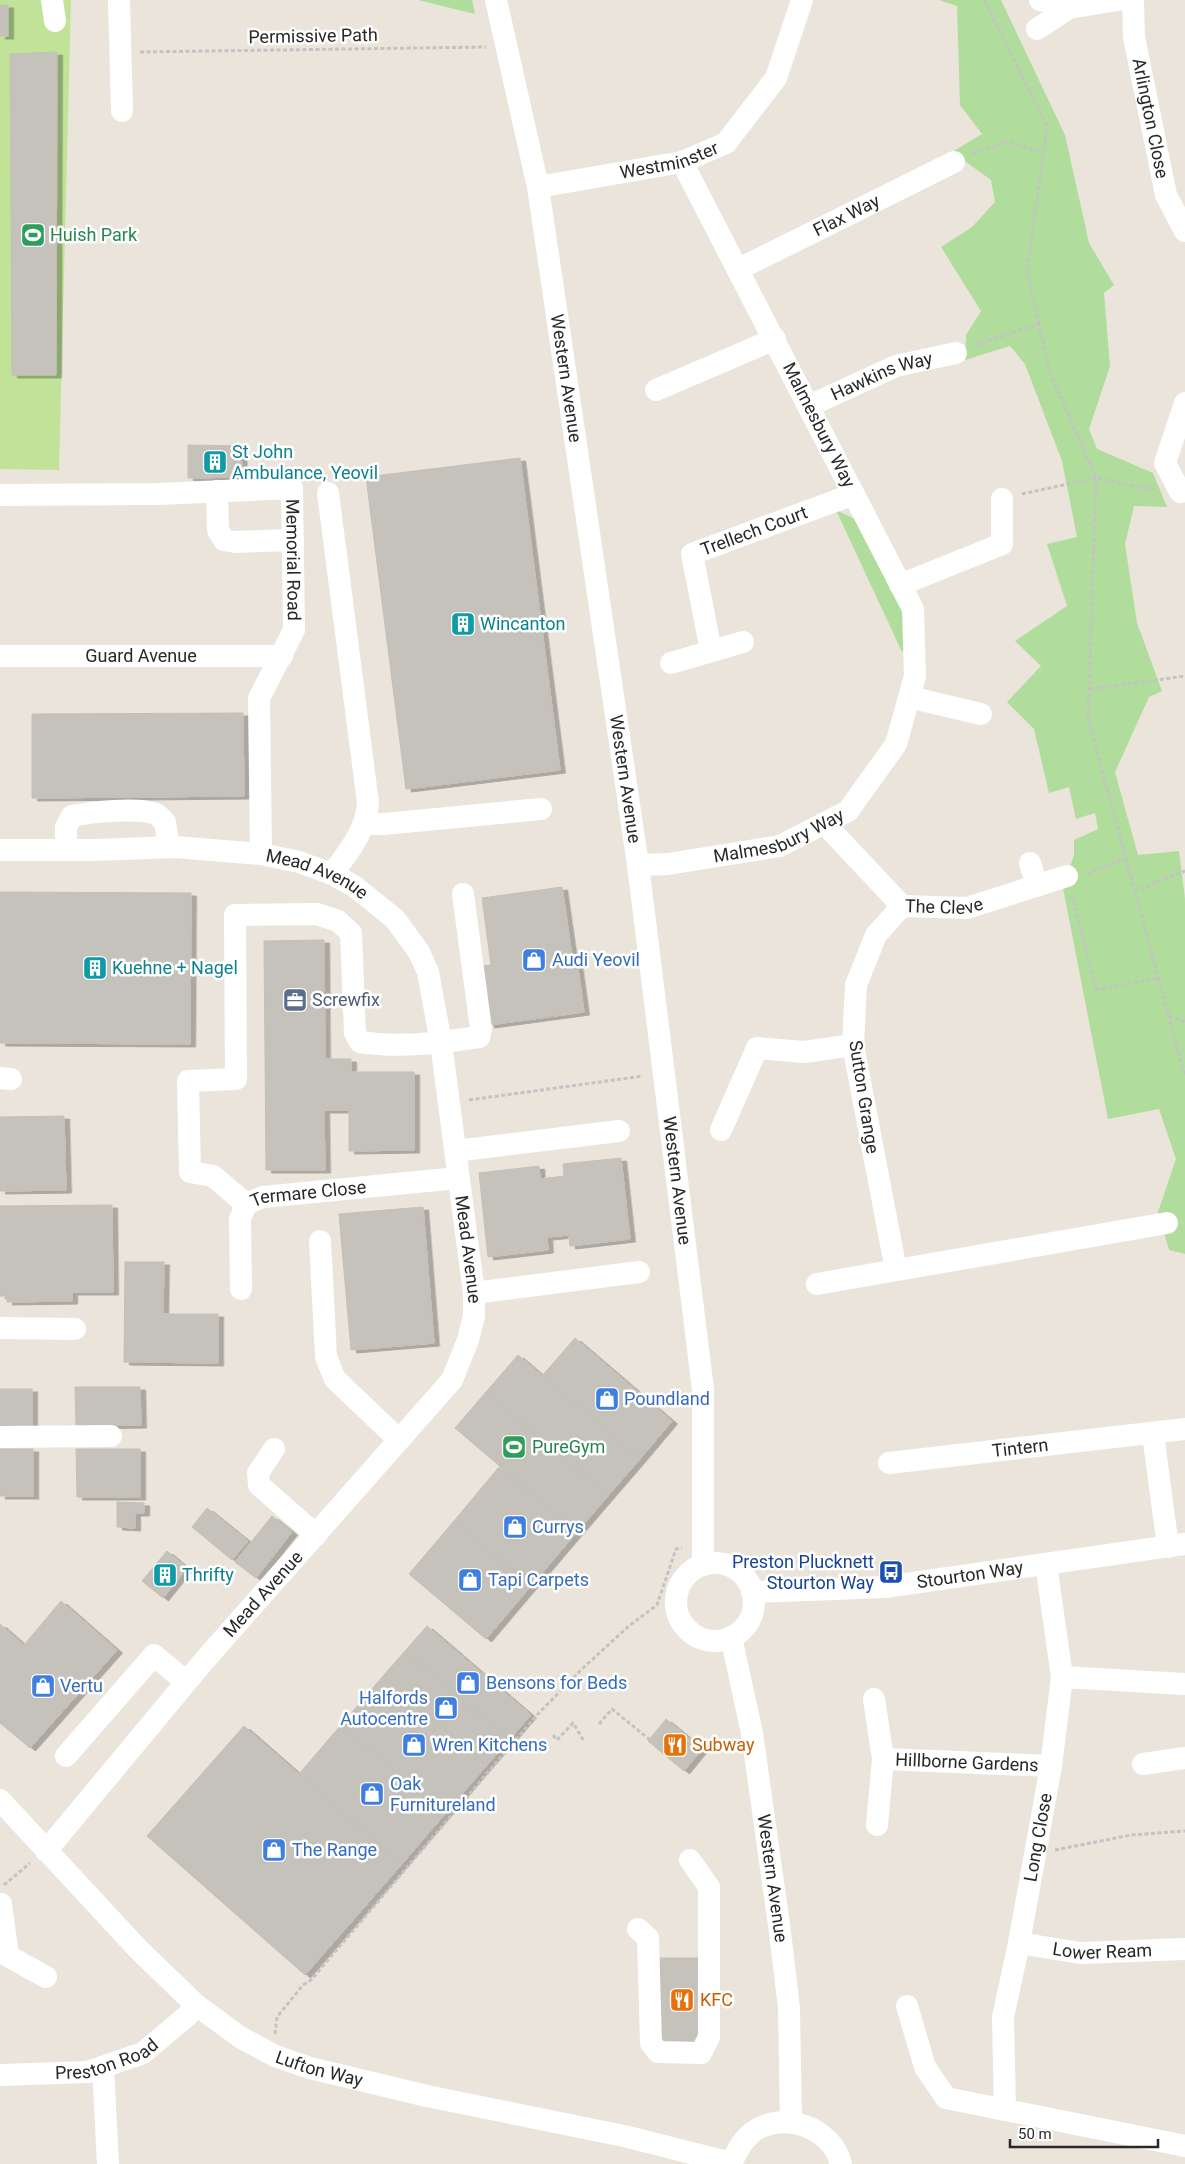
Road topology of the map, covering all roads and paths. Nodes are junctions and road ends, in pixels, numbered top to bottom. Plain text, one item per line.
1 (119, 0) edge
2 (496, 0) edge
3 (802, 0) edge
4 (985, 0) edge
5 (1040, 0) edge
6 (1118, 0) edge
7 (1133, 0) edge
8 (1069, 8) junction
9 (1037, 29) dead end
10 (506, 47) junction
11 (120, 52) junction
12 (122, 111) dead end
13 (1043, 152) junction
14 (682, 162) junction
15 (954, 162) joint
16 (538, 187) junction
17 (1185, 231) edge
18 (739, 269) junction
19 (1038, 324) junction
20 (775, 339) junction
21 (956, 353) joint
22 (656, 390) dead end
23 (1185, 403) edge
24 (809, 406) junction
25 (1096, 478) junction
26 (217, 491) junction
27 (1183, 492) edge
28 (328, 493) dead end
29 (854, 494) junction
30 (0, 496) edge
31 (1002, 499) joint
32 (293, 540) junction
33 (900, 585) junction
34 (743, 642) dead end
35 (711, 651) junction
36 (0, 656) edge
37 (282, 656) junction
38 (672, 663) dead end
39 (1185, 676) edge
40 (1089, 689) junction
41 (909, 697) junction
42 (981, 714) dead end
43 (541, 809) dead end
44 (824, 823) junction
45 (364, 824) junction
46 (169, 847) junction
47 (0, 850) edge
48 (66, 850) junction
49 (261, 854) junction
50 (1125, 858) junction
51 (1030, 863) dead end
52 (638, 865) junction
53 (1185, 872) edge
54 (332, 874) junction
55 (1067, 876) junction
56 (1037, 886) junction
57 (1134, 891) junction
58 (464, 894) dead end
59 (902, 906) junction
60 (1158, 978) junction
61 (1168, 1016) junction
62 (1185, 1021) edge
63 (441, 1043) junction
64 (853, 1045) junction
65 (664, 1073) junction
66 (1185, 1076) edge
67 (448, 1103) junction
68 (721, 1130) dead end
69 (619, 1131) dead end
70 (455, 1151) junction
71 (458, 1178) junction
72 (246, 1204) junction
73 (1167, 1223) dead end
74 (320, 1241) dead end
75 (896, 1270) junction
76 (639, 1272) dead end
77 (817, 1284) dead end
78 (241, 1289) dead end
79 (474, 1292) junction
80 (0, 1328) edge
81 (75, 1329) dead end
82 (1185, 1430) edge
83 (1153, 1434) junction
84 (111, 1436) dead end
85 (0, 1437) edge
86 (399, 1440) junction
87 (274, 1449) dead end
88 (889, 1464) dead end
89 (316, 1535) junction
90 (704, 1541) junction
91 (1176, 1545) edge
92 (1046, 1564) junction
93 (704, 1565) junction
94 (752, 1592) junction
95 (731, 1637) junction
96 (1062, 1677) junction
97 (186, 1682) junction
98 (1185, 1684) edge
99 (874, 1699) dead end
100 (599, 1724) dead end
101 (553, 1735) dead end
102 (650, 1739) dead end
103 (584, 1741) dead end
104 (66, 1756) dead end
105 (1185, 1758) edge
106 (883, 1759) junction
107 (1143, 1764) dead end
108 (1051, 1766) junction
109 (0, 1800) edge
110 (877, 1825) dead end
111 (1185, 1831) edge
112 (46, 1851) junction
113 (1035, 1854) junction
114 (690, 1860) dead end
115 (1, 1904) edge
116 (638, 1929) dead end
117 (1019, 1943) junction
118 (1185, 1949) edge
119 (4, 1956) edge
120 (46, 1978) dead end
121 (195, 2004) junction
122 (907, 2006) dead end
123 (274, 2038) dead end
124 (103, 2067) junction
125 (0, 2075) edge
126 (1005, 2110) junction
127 (791, 2122) junction
128 (1185, 2146) edge
129 (108, 2164) edge
130 (731, 2164) edge
131 (841, 2164) edge

1 - 11 street
2 - 10 street, Western Avenue
3 - 14 street, Westminster
4 - 13 path
5 - 8 street
6 - 8 street
7 - 17 street, Arlington Close
8 - 9 street
10 - 11 path, Permissive Path
10 - 16 street, Western Avenue
11 - 12 street
13 - 15 path
13 - 19 path
14 - 16 street, Westminster
14 - 18 street, Malmesbury Way
15 - 18 street, Flax Way
16 - 52 street, Western Avenue
18 - 20 street, Malmesbury Way
19 - 21 path
19 - 25 path
20 - 22 street
20 - 24 street, Malmesbury Way
21 - 24 street, Hawkins Way
23 - 27 street
24 - 29 street, Malmesbury Way
25 - 27 path
25 - 31 path
25 - 40 path
26 - 30 street, Memorial Road
26 - 32 street
26 - 32 street, Memorial Road
28 - 45 street
29 - 33 street, Malmesbury Way
29 - 35 street, Trellech Court
31 - 33 street
32 - 37 street, Memorial Road
33 - 41 street, Malmesbury Way
34 - 35 street
35 - 38 street
36 - 37 street, Guard Avenue
37 - 49 street, Memorial Road
39 - 40 path
40 - 50 path
41 - 42 street
41 - 44 street, Malmesbury Way
43 - 45 street
44 - 52 street, Malmesbury Way
44 - 59 street, The Cleve
45 - 54 street
46 - 48 street, Mead Avenue
46 - 48 street
46 - 49 street, Mead Avenue
47 - 48 street, Mead Avenue
49 - 54 street, Mead Avenue
50 - 55 path
50 - 57 path
51 - 56 street
52 - 65 street, Western Avenue
53 - 57 path
54 - 63 street, Mead Avenue
55 - 56 street, The Cleve
55 - 60 path
56 - 59 street, The Cleve
57 - 60 path
58 - 63 street
59 - 64 street, Sutton Grange
60 - 61 path
61 - 62 path
61 - 66 path
63 - 67 street, Mead Avenue
63 - 72 street
64 - 68 street
64 - 75 street, Sutton Grange
65 - 67 path
65 - 90 street, Western Avenue
67 - 70 street, Mead Avenue
69 - 70 street
70 - 71 street, Mead Avenue
71 - 72 street, Termare Close
71 - 79 street, Mead Avenue
72 - 78 street, Termare Close
73 - 75 street
74 - 86 street
75 - 77 street
76 - 79 street
79 - 86 street, Mead Avenue
80 - 81 street
82 - 83 street, Tintern
83 - 88 street, Tintern
83 - 91 street
84 - 85 street
86 - 89 street, Mead Avenue
87 - 89 street
89 - 97 street, Mead Avenue
90 - 93 street, Western Avenue
90 - 123 path
91 - 92 street, Stourton Way
92 - 94 street, Stourton Way
92 - 96 street, Long Close
93 - 94 street
93 - 95 street
94 - 95 street
95 - 127 street, Western Avenue
96 - 98 street
96 - 108 street, Long Close
97 - 104 street
97 - 112 street, Mead Avenue
99 - 106 street, Hillborne Gardens
100 - 102 path
101 - 103 path
105 - 107 street
106 - 108 street, Hillborne Gardens
106 - 110 street, Hillborne Gardens
108 - 113 street, Long Close
109 - 112 street, Lufton Way
111 - 113 path
112 - 115 path
112 - 121 street, Lufton Way
113 - 117 street, Long Close
114 - 116 street
115 - 119 street
117 - 118 street, Lower Ream
117 - 126 street, Long Close
119 - 120 street
121 - 124 street, Preston Road
121 - 130 street, Lufton Way
122 - 126 street
124 - 125 street, Preston Road
124 - 129 street
126 - 128 street
127 - 130 street
127 - 131 street

